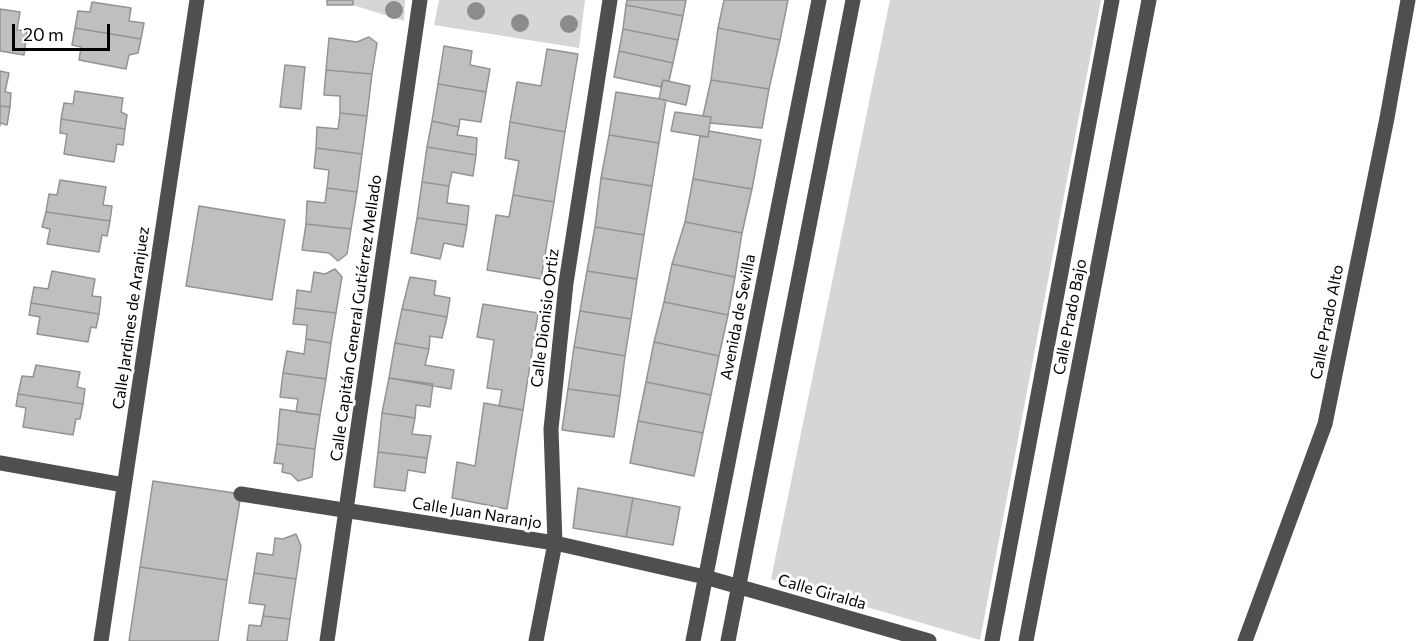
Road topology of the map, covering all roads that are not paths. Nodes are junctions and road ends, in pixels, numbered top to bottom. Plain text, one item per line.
1 (197, 0) edge
2 (420, 0) edge
3 (610, 0) edge
4 (819, 0) edge
5 (853, 0) edge
6 (1112, 0) edge
7 (1149, 0) edge
8 (1408, 0) edge
9 (0, 463) edge
10 (124, 485) junction
11 (241, 494) dead end
12 (347, 510) junction
13 (555, 543) junction
14 (705, 577) junction
15 (739, 586) junction
16 (101, 641) edge
17 (327, 641) edge
18 (536, 641) edge
19 (693, 641) edge
20 (728, 641) edge
21 (929, 641) edge
22 (992, 641) edge
23 (1026, 641) edge
24 (1245, 641) edge

1 - 10 street, Calle Jardines de Aranjuez
2 - 12 street, Calle Capitán General Gutiérrez Mellado
3 - 13 street, Calle Dionisio Ortiz
4 - 14 street, Avenida de Sevilla
5 - 15 street
6 - 22 street, Calle Prado Bajo
7 - 23 street, Calle Prado Bajo
8 - 24 street, Calle Prado Alto
9 - 10 street
10 - 16 street, Calle Jardines de Aranjuez
11 - 12 street, Calle Juan Naranjo
12 - 13 street, Calle Juan Naranjo
12 - 17 street, Calle Capitán General Gutiérrez Mellado
13 - 14 street, Calle Juan Naranjo
13 - 18 street, Calle Dionisio Ortiz
14 - 15 street, Calle Giralda
14 - 19 street, Avenida de Sevilla
15 - 20 street
15 - 21 street, Calle Giralda

